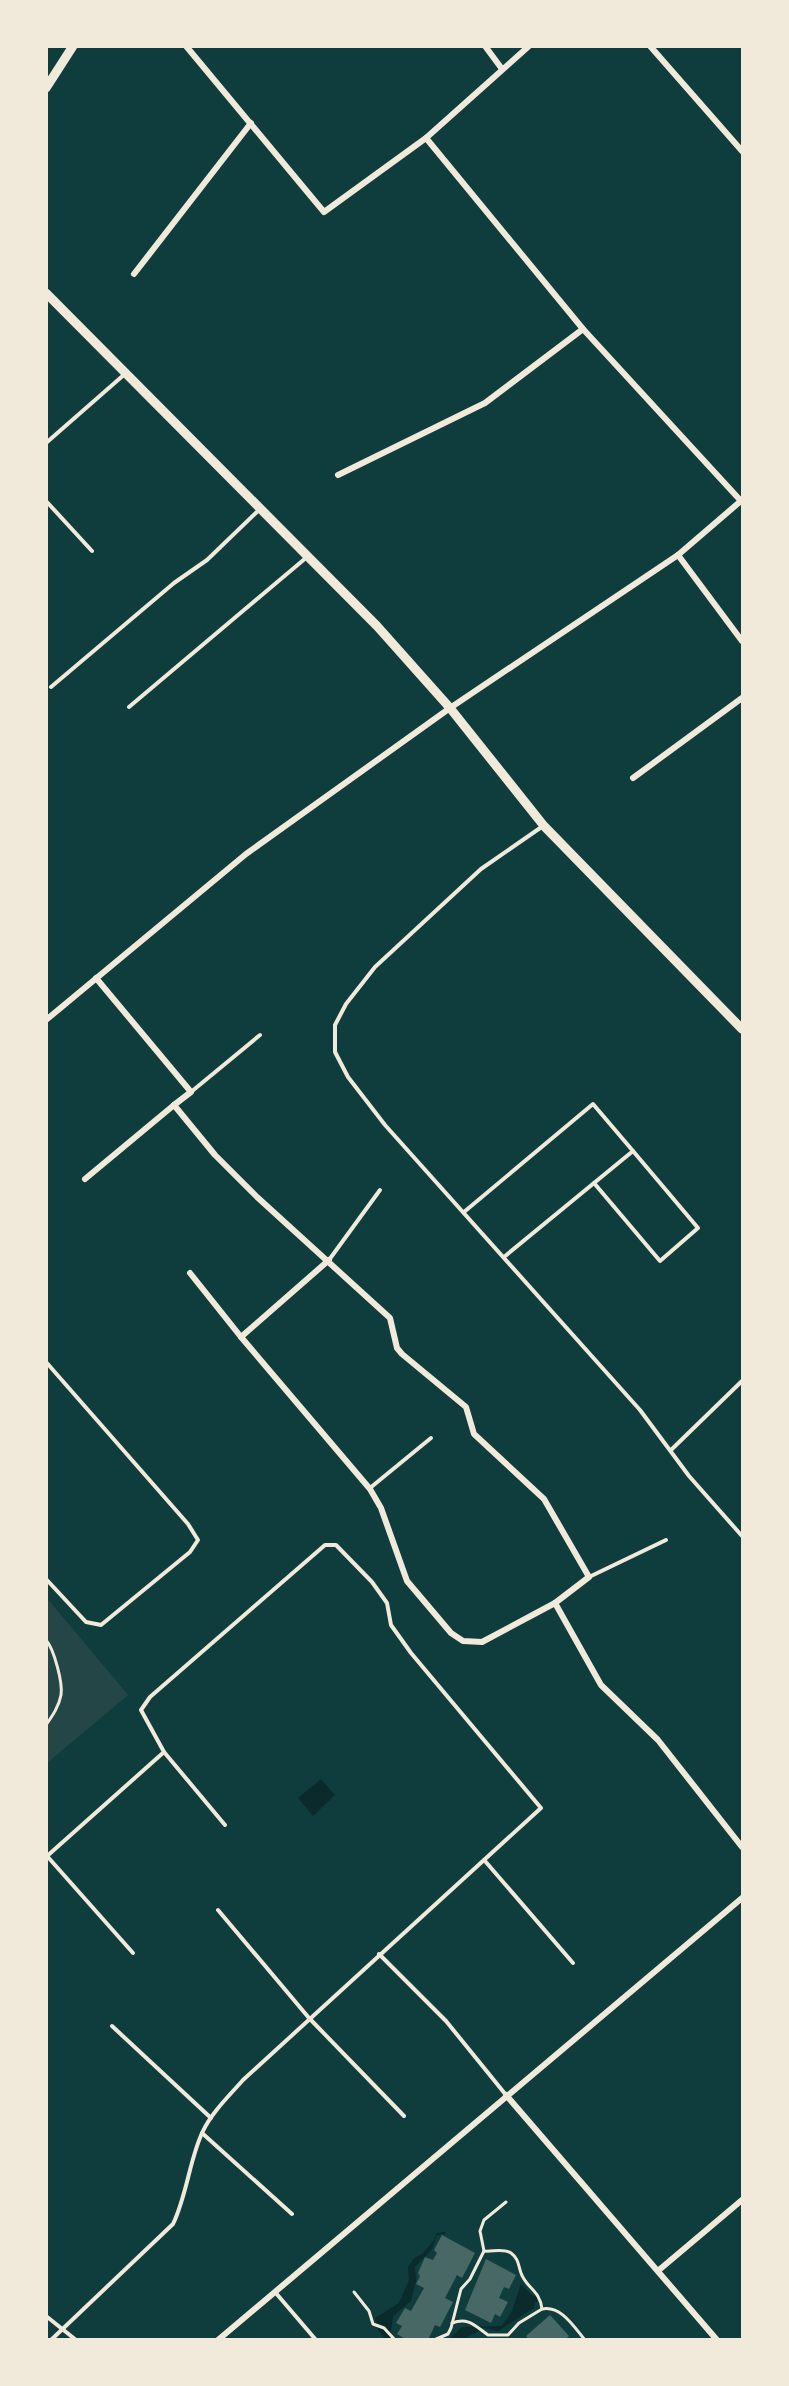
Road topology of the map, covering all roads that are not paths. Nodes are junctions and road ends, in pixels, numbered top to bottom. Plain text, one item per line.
1 (73, 46) edge
2 (186, 46) edge
3 (485, 46) edge
4 (529, 46) edge
5 (650, 46) edge
6 (502, 69) junction
7 (46, 88) edge
8 (250, 123) junction
9 (426, 138) junction
10 (742, 151) edge
11 (134, 274) dead end
12 (46, 293) edge
13 (583, 329) junction
14 (127, 373) junction
15 (46, 443) edge
16 (338, 475) dead end
17 (46, 501) edge
18 (742, 501) edge
19 (261, 508) junction
20 (92, 551) dead end
21 (678, 555) junction
22 (308, 556) junction
23 (742, 641) edge
24 (51, 687) dead end
25 (742, 698) edge
26 (129, 707) dead end
27 (450, 708) junction
28 (633, 778) dead end
29 (544, 826) junction
30 (96, 978) junction
31 (46, 1020) edge
32 (742, 1029) edge
33 (260, 1035) dead end
34 (192, 1092) junction
35 (174, 1105) junction
36 (633, 1151) junction
37 (85, 1179) dead end
38 (594, 1183) junction
39 (380, 1190) dead end
40 (464, 1212) junction
41 (504, 1257) junction
42 (329, 1260) junction
43 (190, 1273) dead end
44 (241, 1336) junction
45 (46, 1362) edge
46 (742, 1381) edge
47 (431, 1438) dead end
48 (671, 1450) junction
49 (370, 1489) junction
50 (742, 1536) edge
51 (666, 1540) dead end
52 (589, 1578) junction
53 (46, 1579) edge
54 (555, 1603) junction
55 (164, 1752) junction
56 (225, 1825) dead end
57 (742, 1847) edge
58 (47, 1856) edge
59 (485, 1861) junction
60 (742, 1898) edge
61 (218, 1910) dead end
62 (133, 1953) dead end
63 (379, 1954) junction
64 (573, 1963) dead end
65 (309, 2018) junction
66 (112, 2026) dead end
67 (506, 2095) junction
68 (404, 2116) dead end
69 (211, 2118) junction
70 (202, 2133) junction
71 (742, 2200) edge
72 (292, 2214) dead end
73 (659, 2271) junction
74 (274, 2291) junction
75 (46, 2316) edge
76 (63, 2329) junction
77 (51, 2340) edge
78 (76, 2340) edge
79 (218, 2340) edge
80 (316, 2340) edge
81 (717, 2340) edge

1 - 7 street
2 - 8 street
3 - 6 street
4 - 6 street
5 - 10 street
6 - 9 street
8 - 9 street
8 - 11 street
9 - 13 street
12 - 14 street
13 - 16 street
13 - 18 street
14 - 15 lane
14 - 19 street
17 - 20 lane
18 - 21 street
19 - 22 street
19 - 24 lane
21 - 23 street
21 - 27 street
22 - 26 lane
22 - 27 street
25 - 28 street
27 - 29 street
27 - 30 street
29 - 32 street
29 - 40 lane
30 - 31 street
30 - 34 street
33 - 34 lane
34 - 35 street
35 - 37 street
35 - 42 street
36 - 38 lane
36 - 38 lane
36 - 40 lane
38 - 41 lane
39 - 42 lane
40 - 41 lane
41 - 48 lane
42 - 44 street
42 - 52 street
43 - 44 street
44 - 49 street
45 - 53 lane
46 - 48 lane
47 - 49 lane
48 - 50 lane
49 - 54 street
51 - 52 lane
52 - 54 street
54 - 57 street
55 - 56 lane
55 - 58 lane
55 - 59 lane
58 - 62 lane
59 - 63 lane
59 - 64 lane
60 - 67 street
61 - 65 lane
63 - 65 lane
63 - 67 lane
65 - 68 lane
65 - 69 lane
66 - 69 lane
67 - 73 street
67 - 74 street
69 - 70 lane
70 - 72 lane
70 - 76 lane
71 - 73 street
73 - 81 street
74 - 79 street
74 - 80 lane
75 - 76 lane
76 - 77 lane
76 - 78 lane

